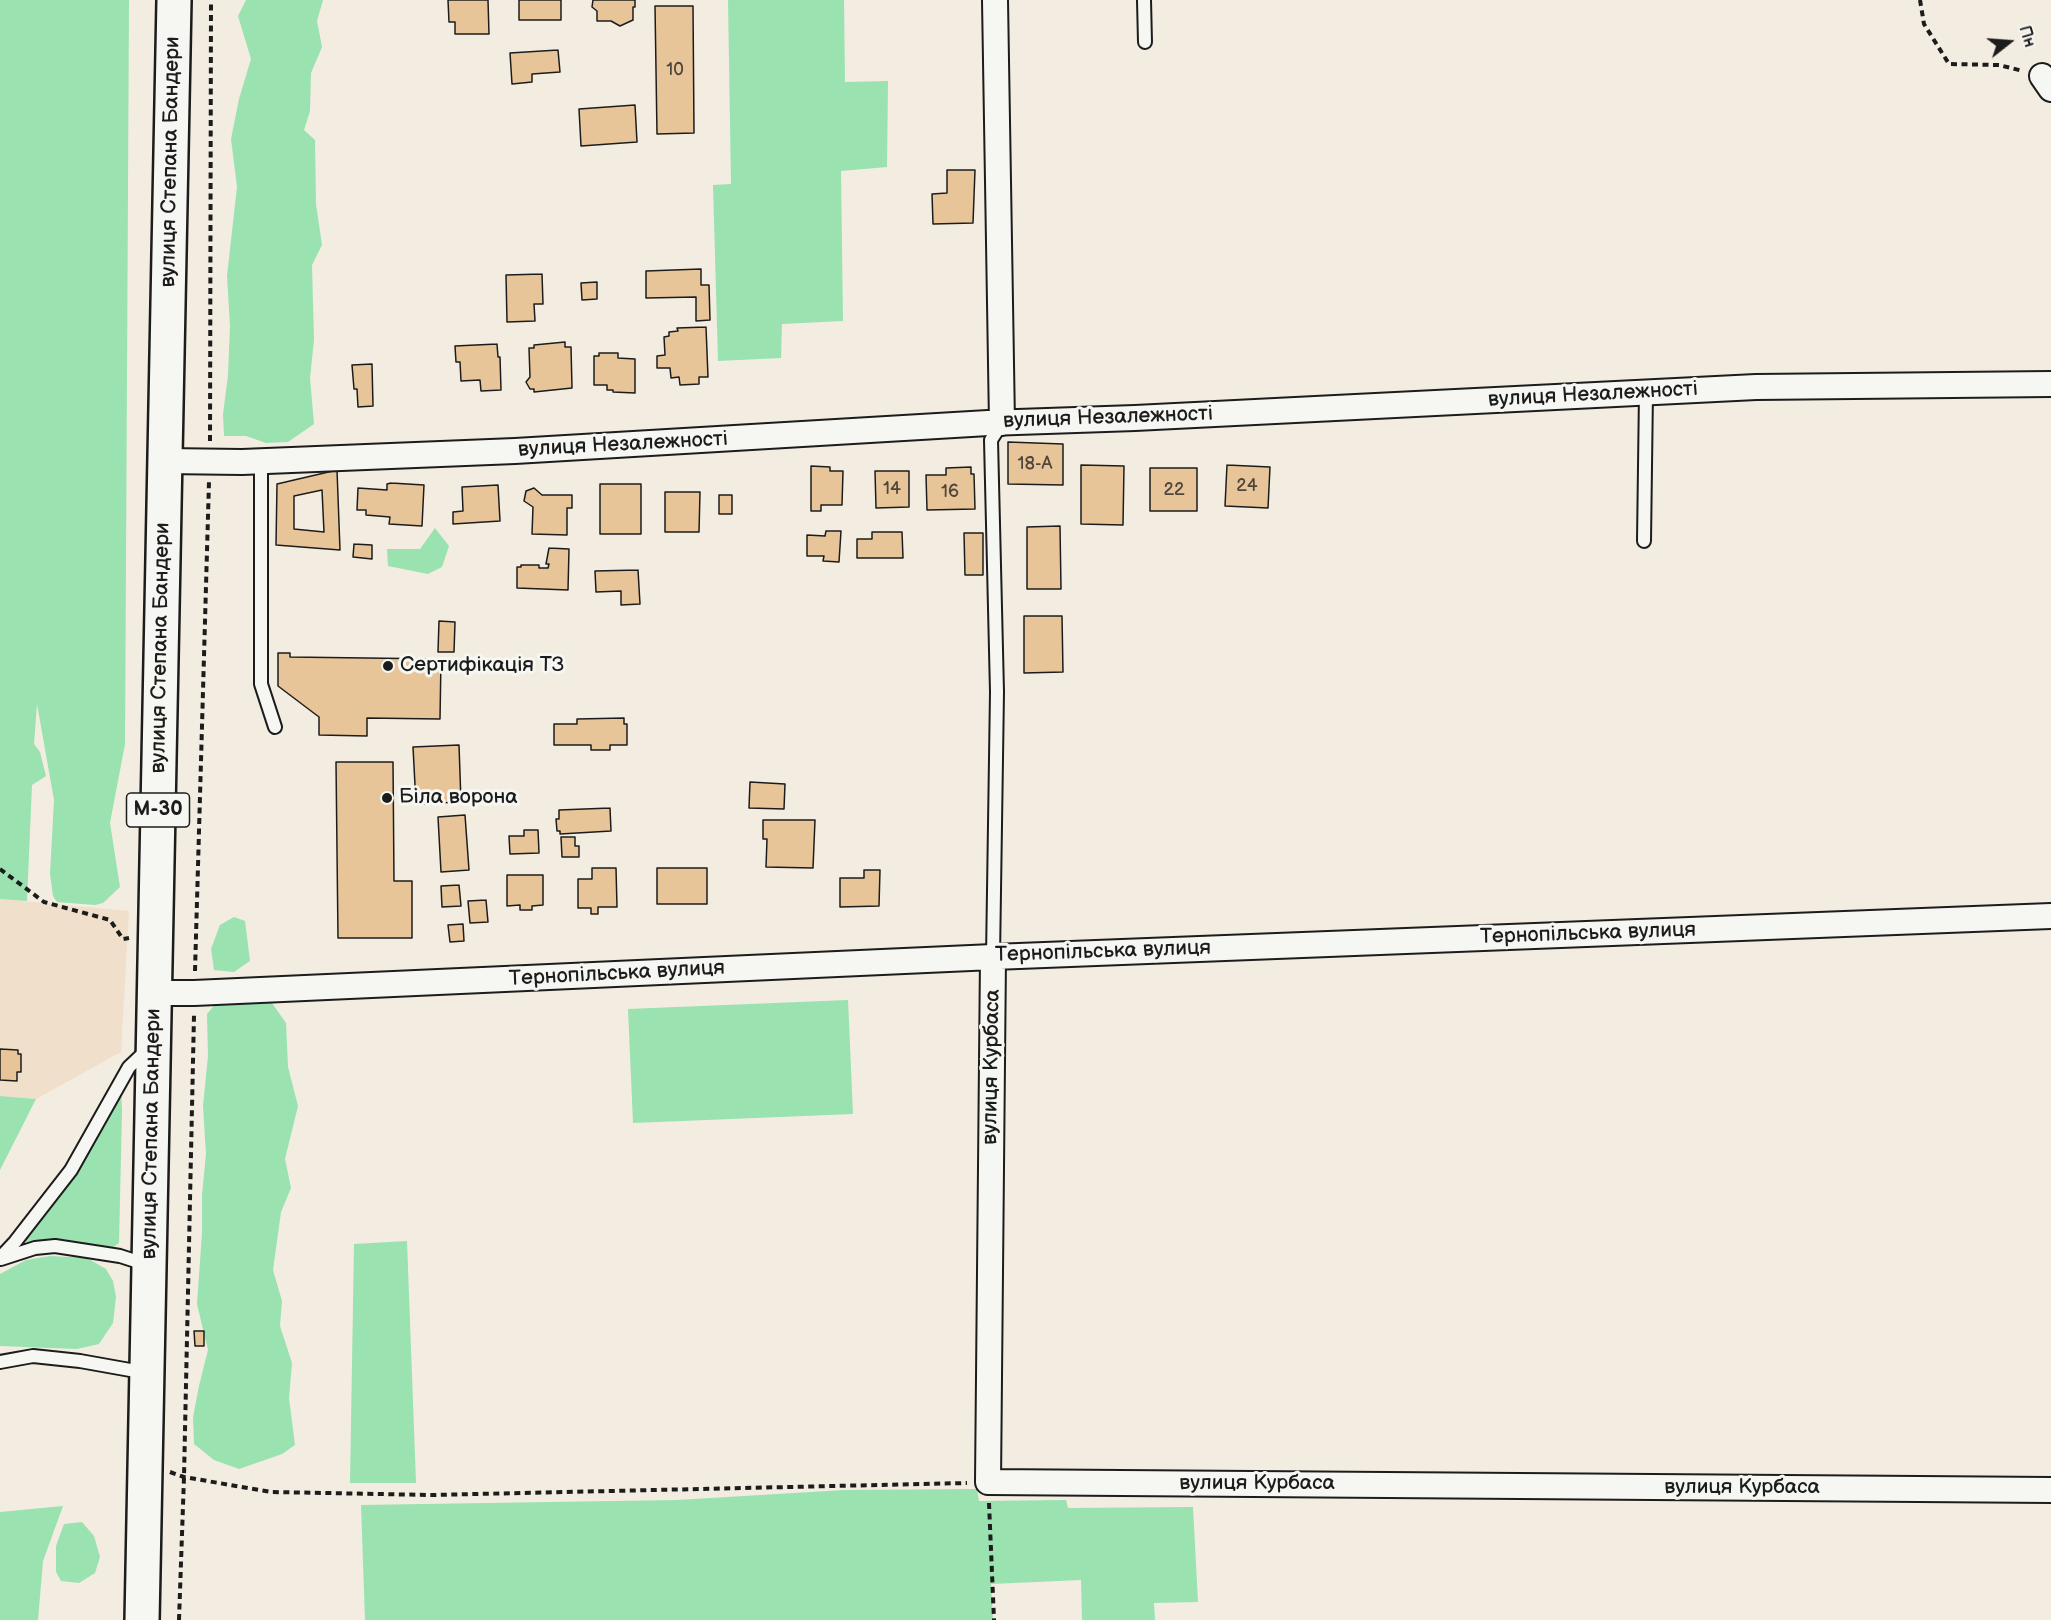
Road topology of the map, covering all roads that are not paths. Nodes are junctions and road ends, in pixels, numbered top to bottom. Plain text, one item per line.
1 (174, 0) edge
2 (995, 0) edge
3 (1144, 0) edge
4 (1145, 42) dead end
5 (2051, 384) edge
6 (1646, 392) junction
7 (1002, 423) junction
8 (165, 461) junction
9 (261, 461) junction
10 (1644, 541) dead end
11 (275, 727) dead end
12 (2051, 916) edge
13 (993, 957) junction
14 (154, 993) junction
15 (153, 1038) junction
16 (0, 1259) edge
17 (149, 1265) junction
18 (0, 1362) edge
19 (147, 1373) junction
20 (2051, 1490) edge
21 (142, 1620) edge

1 - 8 highway, вулиця Степана Бандери / М-30
2 - 7 street
3 - 4 lane
5 - 6 street, вулиця Незалежності
6 - 7 street, вулиця Незалежності
6 - 10 lane
7 - 9 street, вулиця Незалежності
7 - 13 lane
8 - 9 street, вулиця Незалежності
8 - 14 highway, вулиця Степана Бандери / М-30
9 - 11 lane
12 - 13 street, Тернопільська вулиця
13 - 14 street, Тернопільська вулиця
13 - 20 street, вулиця Курбаса
14 - 15 highway, вулиця Степана Бандери / М-30
15 - 16 lane
15 - 17 highway, вулиця Степана Бандери / М-30
16 - 17 lane
17 - 19 highway, вулиця Степана Бандери / М-30
18 - 19 lane
19 - 21 highway, вулиця Степана Бандери / М-30

